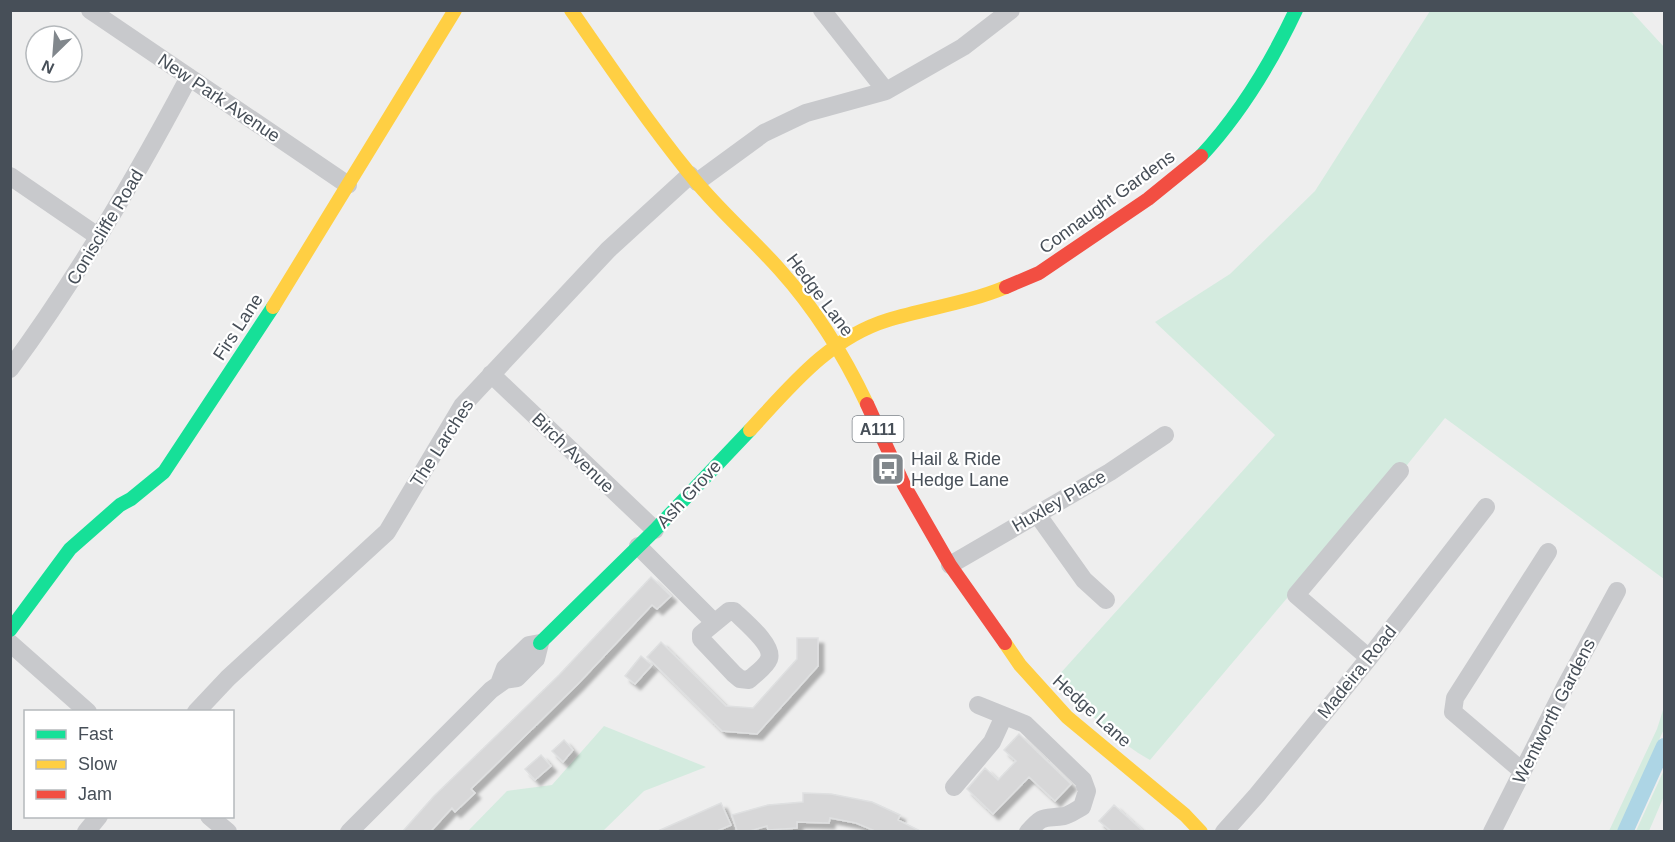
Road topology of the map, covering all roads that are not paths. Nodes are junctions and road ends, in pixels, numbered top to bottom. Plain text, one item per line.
1 (90, 10) edge
2 (455, 10) edge
3 (571, 10) edge
4 (822, 10) edge
5 (1011, 10) edge
6 (1296, 10) edge
7 (189, 77) junction
8 (886, 90) junction
9 (10, 176) edge
10 (694, 178) junction
11 (348, 185) junction
12 (99, 237) junction
13 (836, 345) junction
14 (10, 369) edge
15 (491, 374) junction
16 (1166, 435) dead end
17 (1400, 471) dead end
18 (1486, 507) dead end
19 (1037, 514) junction
20 (655, 530) junction
21 (638, 546) junction
22 (1548, 552) dead end
23 (950, 565) junction
24 (1617, 591) dead end
25 (1106, 600) dead end
26 (714, 622) dead end
27 (10, 630) edge
28 (10, 643) edge
29 (540, 643) joint
30 (1369, 658) junction
31 (978, 705) dead end
32 (87, 710) edge
33 (197, 710) edge
34 (1004, 716) junction
35 (1066, 717) junction
36 (1044, 740) junction
37 (1522, 771) junction
38 (954, 787) dead end
39 (97, 818) edge
40 (212, 818) edge
41 (86, 831) edge
42 (228, 831) edge
43 (349, 831) edge
44 (1028, 831) edge
45 (1201, 831) edge
46 (1224, 831) edge
47 (1492, 831) edge

1 - 7 street, New Park Avenue
2 - 11 street, Firs Lane
3 - 10 street, Hedge Lane / A111
4 - 8 street
5 - 8 street, The Larches
6 - 13 street, Connaught Gardens
7 - 11 street, New Park Avenue
7 - 12 street, Coniscliffe Road
8 - 10 street, The Larches
9 - 12 street
10 - 13 street, Hedge Lane / A111
10 - 15 street, The Larches
11 - 27 street, Firs Lane
12 - 14 street, Coniscliffe Road
13 - 20 street, Ash Grove
13 - 23 street, Hedge Lane / A111
15 - 20 street, Birch Avenue
15 - 33 street, The Larches
16 - 19 street, Huxley Place
17 - 30 street
18 - 30 street, Madeira Road
19 - 23 street, Huxley Place
19 - 25 street
20 - 21 street, Ash Grove
21 - 26 street
21 - 29 street, Ash Grove
22 - 37 street
23 - 35 street, Hedge Lane / A111
24 - 37 street, Wentworth Gardens
28 - 32 street
29 - 43 street, Ash Grove
30 - 46 street, Madeira Road
31 - 34 street
34 - 36 street
34 - 38 street
35 - 36 street
35 - 45 street, Hedge Lane / A111
36 - 44 street
37 - 47 street, Wentworth Gardens
39 - 41 street
40 - 42 street

